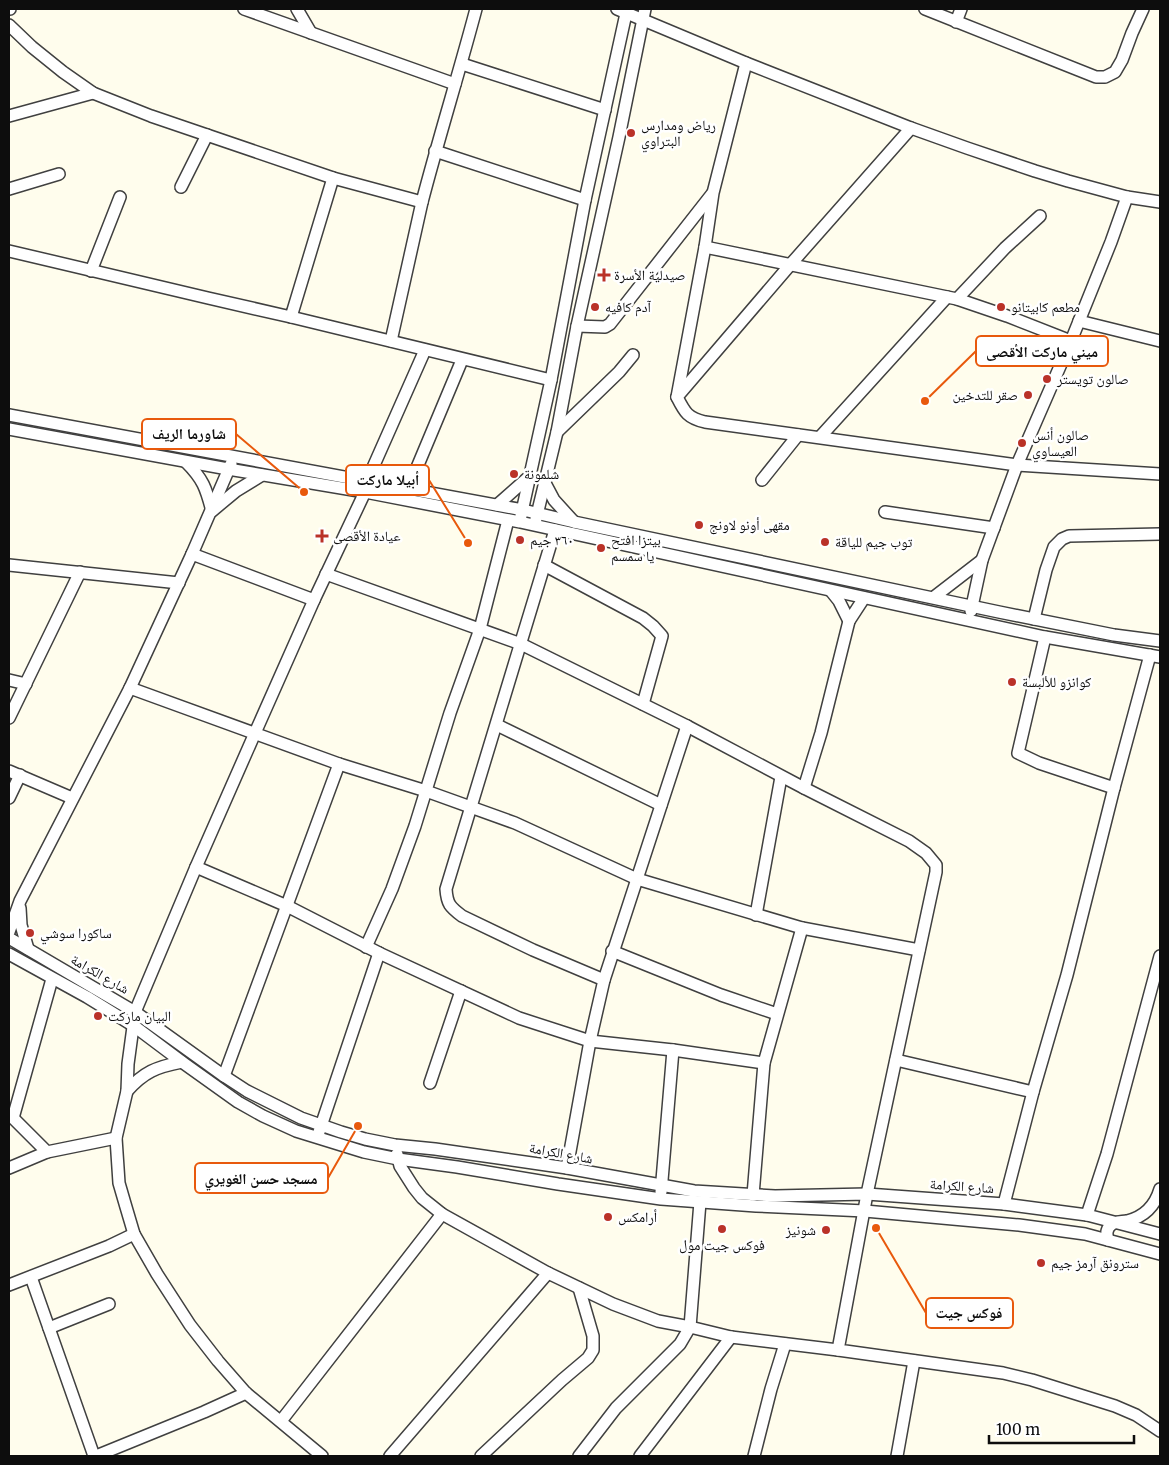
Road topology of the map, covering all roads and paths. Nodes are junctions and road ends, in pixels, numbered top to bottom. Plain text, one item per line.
1 (244, 9) edge
2 (297, 9) edge
3 (476, 9) edge
4 (925, 9) edge
5 (961, 9) edge
6 (1143, 9) edge
7 (623, 10) edge
8 (643, 14) edge
9 (956, 22) junction
10 (9, 25) edge
11 (311, 33) junction
12 (746, 63) junction
13 (462, 64) junction
14 (455, 84) junction
15 (93, 93) junction
16 (605, 110) junction
17 (9, 116) edge
18 (911, 128) junction
19 (207, 135) junction
20 (435, 152) junction
21 (60, 174) dead end
22 (334, 178) junction
23 (181, 187) dead end
24 (9, 189) edge
25 (713, 193) junction
26 (120, 197) dead end
27 (1127, 197) junction
28 (585, 200) junction
29 (422, 202) junction
30 (1160, 202) edge
31 (1040, 216) dead end
32 (705, 247) junction
33 (9, 251) edge
34 (790, 265) junction
35 (91, 271) junction
36 (952, 298) junction
37 (291, 317) junction
38 (1079, 321) junction
39 (577, 326) junction
40 (390, 341) junction
41 (1071, 341) junction
42 (1160, 341) edge
43 (426, 350) junction
44 (633, 355) dead end
45 (462, 360) junction
46 (551, 380) junction
47 (677, 398) junction
48 (9, 415) edge
49 (9, 429) edge
50 (557, 432) junction
51 (798, 435) junction
52 (820, 437) junction
53 (234, 456) junction
54 (186, 462) junction
55 (1017, 465) junction
56 (228, 469) junction
57 (1160, 474) edge
58 (262, 475) junction
59 (531, 475) junction
60 (762, 480) dead end
61 (545, 483) junction
62 (366, 486) junction
63 (408, 489) junction
64 (497, 505) junction
65 (523, 510) junction
66 (212, 511) junction
67 (885, 512) dead end
68 (538, 513) junction
69 (514, 521) junction
70 (574, 522) junction
71 (534, 526) junction
72 (994, 528) junction
73 (555, 530) junction
74 (1160, 534) edge
75 (192, 554) junction
76 (982, 560) junction
77 (544, 564) junction
78 (9, 565) edge
79 (80, 572) junction
80 (326, 574) junction
81 (178, 583) junction
82 (831, 591) junction
83 (864, 598) junction
84 (934, 598) junction
85 (314, 600) junction
86 (972, 606) junction
87 (1034, 619) junction
88 (849, 621) junction
89 (969, 622) junction
90 (480, 629) junction
91 (1045, 637) junction
92 (1160, 641) edge
93 (521, 644) junction
94 (1155, 656) edge
95 (9, 680) edge
96 (26, 684) junction
97 (130, 688) junction
98 (643, 704) junction
99 (9, 718) edge
100 (497, 725) junction
101 (687, 726) junction
102 (255, 732) junction
103 (339, 764) junction
104 (14, 773) edge
105 (781, 777) junction
106 (804, 788) junction
107 (1114, 788) junction
108 (426, 791) junction
109 (9, 798) edge
110 (72, 798) junction
111 (661, 805) junction
112 (472, 807) junction
113 (196, 867) junction
114 (636, 879) junction
115 (20, 901) junction
116 (287, 906) junction
117 (9, 911) edge
118 (756, 915) junction
119 (802, 928) junction
120 (9, 932) edge
121 (9, 938) edge
122 (366, 947) junction
123 (28, 949) junction
124 (919, 950) junction
125 (612, 951) junction
126 (379, 953) junction
127 (9, 954) edge
128 (1160, 956) edge
129 (52, 979) junction
130 (604, 980) junction
131 (461, 991) junction
132 (135, 1012) junction
133 (777, 1014) junction
134 (134, 1026) junction
135 (590, 1041) junction
136 (673, 1050) junction
137 (896, 1060) junction
138 (182, 1062) junction
139 (764, 1063) junction
140 (224, 1076) junction
141 (430, 1083) dead end
142 (127, 1091) junction
143 (247, 1091) junction
144 (1033, 1092) junction
145 (238, 1102) junction
146 (11, 1116) edge
147 (321, 1126) junction
148 (116, 1138) junction
149 (317, 1139) junction
150 (395, 1145) junction
151 (47, 1152) junction
152 (398, 1159) junction
153 (9, 1168) edge
154 (567, 1168) junction
155 (661, 1185) junction
156 (1160, 1189) edge
157 (867, 1194) junction
158 (753, 1195) junction
159 (661, 1199) junction
160 (700, 1202) junction
161 (1004, 1204) junction
162 (1157, 1208) edge
163 (865, 1211) junction
164 (442, 1214) junction
165 (1087, 1216) junction
166 (1118, 1222) junction
167 (134, 1234) junction
168 (1160, 1234) edge
169 (1108, 1240) junction
170 (1160, 1254) edge
171 (548, 1273) junction
172 (31, 1277) junction
173 (9, 1285) edge
174 (579, 1288) junction
175 (109, 1304) dead end
176 (690, 1327) junction
177 (49, 1328) junction
178 (730, 1337) junction
179 (785, 1344) junction
180 (838, 1350) junction
181 (914, 1361) junction
182 (246, 1393) junction
183 (281, 1421) junction
184 (1160, 1431) edge
185 (95, 1456) edge
186 (322, 1456) edge
187 (390, 1456) edge
188 (481, 1456) edge
189 (579, 1456) edge
190 (640, 1456) edge
191 (754, 1456) edge
192 (897, 1456) edge

1 - 11 street
2 - 11 street
3 - 13 street
4 - 9 street
5 - 9 street
6 - 9 street
7 - 8 street
7 - 16 street
8 - 12 street
8 - 39 street
10 - 15 street
11 - 14 street
12 - 18 street
12 - 25 street
13 - 14 street
13 - 16 street
14 - 20 street
15 - 17 street
15 - 19 street
16 - 28 street
18 - 27 street
18 - 34 street
19 - 22 street
19 - 23 street
20 - 28 street
20 - 29 street
21 - 24 street
22 - 29 street
22 - 37 street
25 - 32 street
25 - 39 street
26 - 35 street
27 - 30 street
27 - 38 street
28 - 46 street
29 - 40 street
31 - 36 street
32 - 34 street
32 - 47 street
33 - 35 street
34 - 36 street
34 - 47 street
35 - 37 street
36 - 41 street
36 - 52 street
37 - 40 street
38 - 41 street
38 - 42 street
39 - 50 street
40 - 43 street
41 - 55 street
43 - 45 street
43 - 62 street
44 - 50 street
45 - 46 street
45 - 63 street
46 - 59 street
47 - 51 street
48 - 53 street
49 - 54 street
50 - 61 street
51 - 52 street
51 - 60 street
52 - 55 street
53 - 56 street
53 - 62 street
54 - 56 street
54 - 66 street
55 - 57 street
55 - 72 street
56 - 58 street
56 - 66 street
58 - 62 street
58 - 66 street
59 - 64 street
59 - 65 street
61 - 68 street
61 - 70 street
62 - 63 street
62 - 69 street
62 - 80 street
63 - 64 street
64 - 65 street
65 - 68 street
65 - 69 street
66 - 75 street
67 - 72 street
68 - 70 street
68 - 71 street
69 - 71 street
69 - 90 street
70 - 84 street
71 - 73 street
72 - 76 street
73 - 77 street
73 - 82 street
74 - 87 street
75 - 81 street
75 - 85 street
76 - 84 street
76 - 86 street
77 - 93 street
77 - 98 street
78 - 79 street
79 - 81 street
79 - 96 street
80 - 85 street
80 - 90 street
81 - 97 street
82 - 83 street
82 - 88 street
83 - 88 street
83 - 89 street
84 - 86 street
85 - 102 street
86 - 87 street
86 - 89 street
87 - 92 street
88 - 106 street
89 - 91 street
90 - 93 street
90 - 108 street
91 - 94 street
91 - 107 street
93 - 98 street
93 - 100 street
94 - 107 street
95 - 96 street
96 - 99 street
97 - 102 street
97 - 110 street
98 - 101 street
100 - 111 street
100 - 112 street
101 - 105 street
101 - 111 street
102 - 103 street
102 - 113 street
103 - 108 street
103 - 116 street
104 - 109 street
104 - 110 street
105 - 106 street
105 - 118 street
106 - 124 street
107 - 144 street
108 - 112 street
108 - 122 street
110 - 115 street
111 - 114 street
112 - 114 street
112 - 130 street
113 - 116 street
113 - 132 street
114 - 118 street
114 - 125 street
115 - 117 street
115 - 120 street
115 - 123 street
116 - 122 street
116 - 140 street
118 - 119 street
119 - 124 street
119 - 133 street
121 - 123 street, شارع الكرامة
122 - 126 street
123 - 132 street, شارع الكرامة
124 - 137 street
125 - 130 street
125 - 133 street
126 - 131 street
126 - 147 street
127 - 129 street, شارع الكرامة
128 - 165 street
129 - 134 street, شارع الكرامة
129 - 146 street
130 - 135 street
131 - 135 street
131 - 141 street
132 - 134 street
132 - 140 street, شارع الكرامة
133 - 139 street
134 - 138 street, شارع الكرامة
134 - 142 street
135 - 136 street
135 - 154 street
136 - 139 street
136 - 155 street
137 - 144 street
137 - 157 street
138 - 142 street
138 - 145 street, شارع الكرامة
139 - 158 street
140 - 143 street, شارع الكرامة
142 - 148 street
143 - 145 street
143 - 147 street, شارع الكرامة
144 - 161 street
145 - 149 street, شارع الكرامة
146 - 151 street
147 - 149 street
147 - 150 street, شارع الكرامة
148 - 151 street
148 - 167 street
149 - 152 street, شارع الكرامة
150 - 152 street
150 - 154 street, شارع الكرامة
151 - 153 street
152 - 159 street, شارع الكرامة
152 - 164 street
154 - 155 street, شارع الكرامة
155 - 158 street, شارع الكرامة
155 - 159 street
156 - 162 street
157 - 158 street, شارع الكرامة
157 - 161 street, شارع الكرامة
157 - 163 street
159 - 160 street, شارع الكرامة
160 - 163 street, شارع الكرامة
160 - 176 street
161 - 165 street, شارع الكرامة
162 - 166 street
163 - 169 street, شارع الكرامة
163 - 180 street
164 - 171 street
164 - 183 street
165 - 166 street, شارع الكرامة
166 - 168 street, شارع الكرامة
166 - 169 street
167 - 172 street
167 - 182 street
169 - 170 street, شارع الكرامة
171 - 174 street
171 - 187 street
172 - 173 street
172 - 177 street
174 - 176 street
174 - 188 street
175 - 177 street
176 - 178 street
176 - 189 street
177 - 185 street
178 - 179 street
178 - 190 street
179 - 180 street
179 - 191 street
180 - 181 street
181 - 184 street
181 - 192 street
182 - 183 street
182 - 185 street
183 - 186 street

